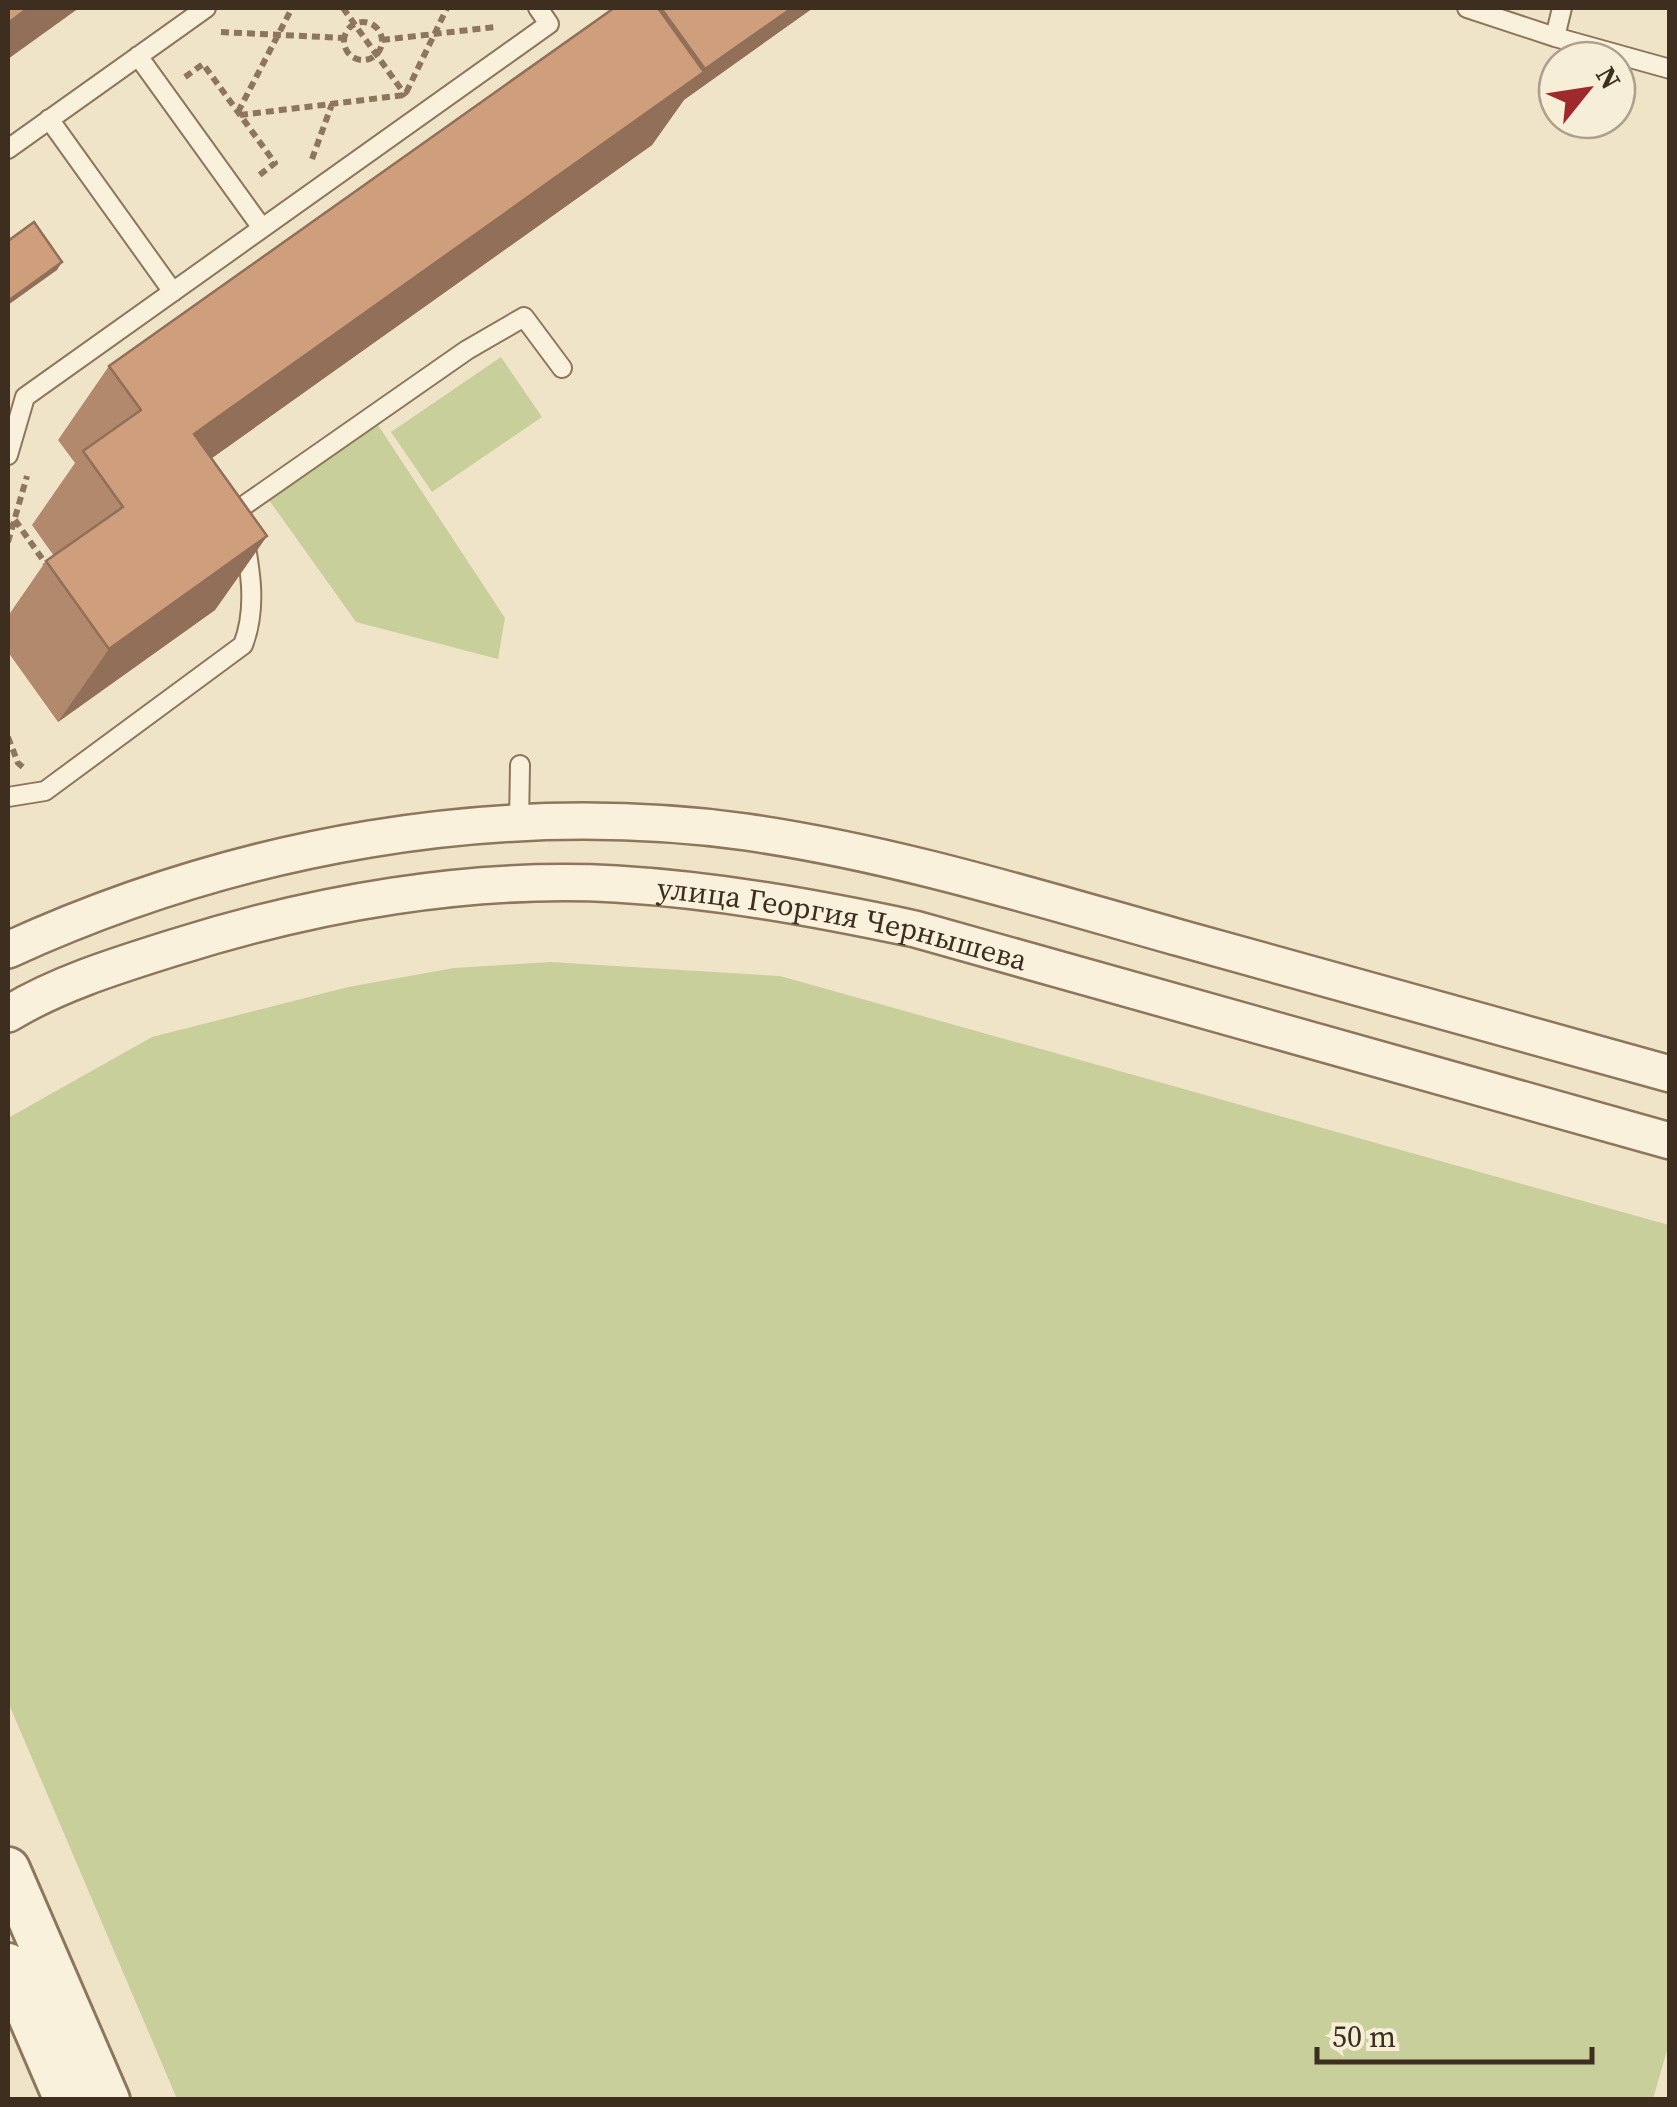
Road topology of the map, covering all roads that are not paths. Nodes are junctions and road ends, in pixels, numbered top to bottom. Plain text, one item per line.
1 (206, 8) edge
2 (538, 8) edge
3 (1467, 8) edge
4 (1562, 8) edge
5 (1554, 37) junction
6 (138, 56) junction
7 (1670, 68) edge
8 (50, 119) junction
9 (8, 149) edge
10 (262, 228) junction
11 (173, 292) junction
12 (562, 368) dead end
13 (8, 455) edge
14 (520, 766) dead end
15 (8, 796) edge
16 (519, 824) junction
17 (8, 950) edge
18 (8, 1014) edge
19 (1670, 1074) edge
20 (1670, 1141) edge
21 (8, 1869) edge
22 (8, 1966) edge
23 (66, 2100) edge
24 (108, 2100) edge

1 - 6 lane
2 - 10 lane
3 - 5 lane
4 - 5 lane
5 - 7 lane
6 - 8 lane
6 - 10 lane
8 - 9 lane
8 - 11 lane
10 - 11 lane
11 - 13 lane
12 - 15 lane
14 - 16 lane
16 - 17 street
16 - 19 street
18 - 20 street, улица Георгия Чернышева
21 - 24 street
22 - 23 street

